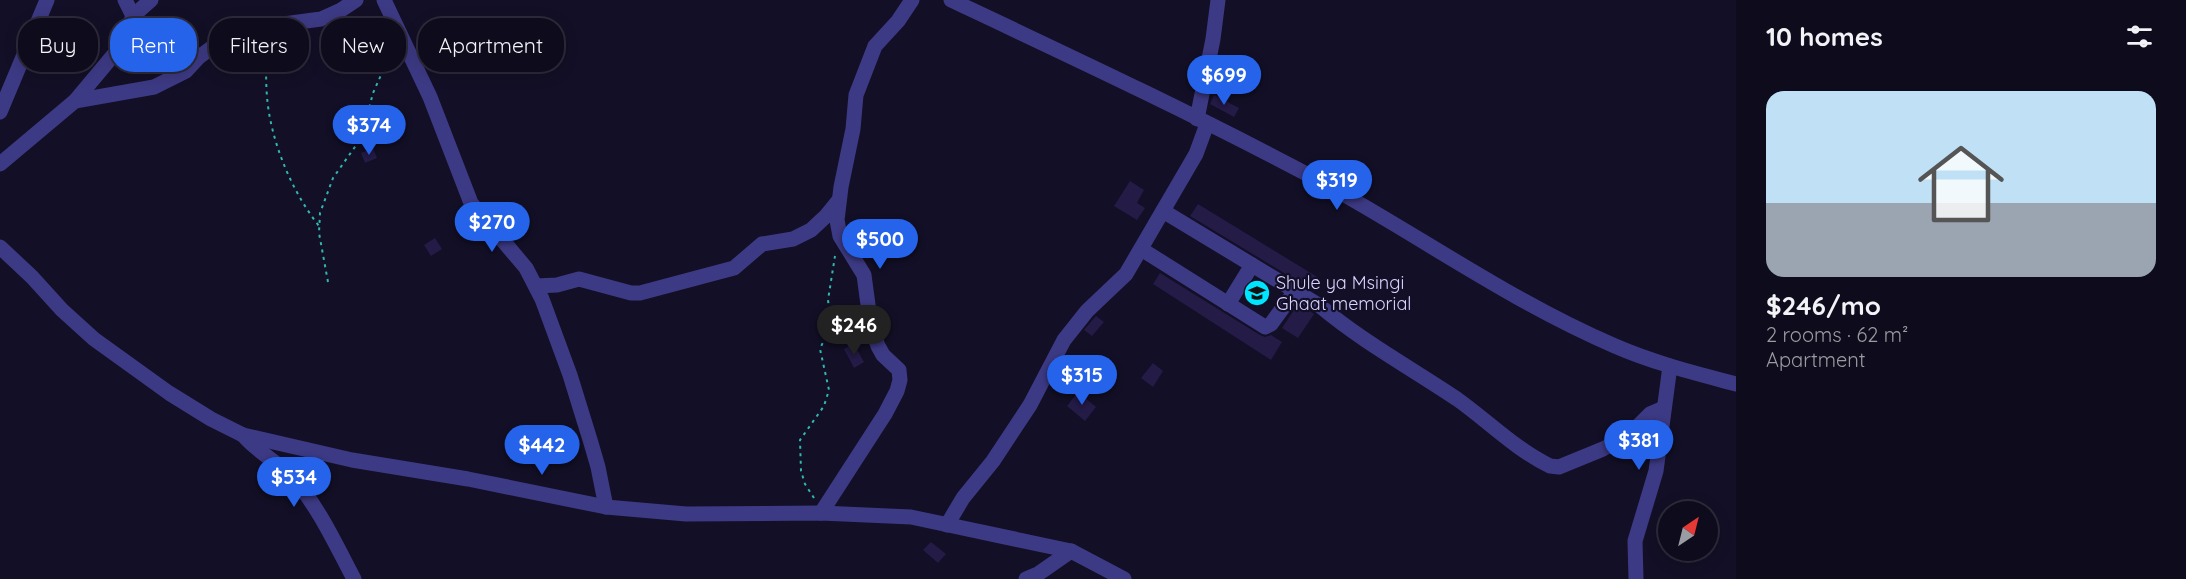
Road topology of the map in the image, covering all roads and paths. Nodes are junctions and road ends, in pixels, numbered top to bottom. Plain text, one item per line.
1 (47, 0) edge
2 (125, 0) edge
3 (151, 0) edge
4 (356, 0) edge
5 (384, 0) edge
6 (912, 0) edge
7 (951, 0) edge
8 (1218, 0) edge
9 (133, 16) junction
10 (392, 18) edge
11 (309, 21) edge
12 (406, 47) edge
13 (209, 50) edge
14 (267, 72) edge
15 (381, 72) edge
16 (75, 100) junction
17 (0, 112) edge
18 (1202, 121) junction
19 (0, 164) edge
20 (839, 200) junction
21 (1163, 212) junction
22 (319, 226) junction
23 (840, 236) junction
24 (0, 247) edge
25 (1141, 249) junction
26 (1252, 266) junction
27 (328, 282) dead end
28 (536, 286) junction
29 (1294, 291) junction
30 (1228, 304) junction
31 (1670, 366) junction
32 (1736, 384) edge
33 (1664, 408) junction
34 (243, 435) junction
35 (606, 507) junction
36 (824, 509) junction
37 (946, 525) junction
38 (1071, 551) junction
39 (354, 579) edge
40 (1026, 579) edge
41 (1124, 579) edge
42 (1636, 579) edge

1 - 17 street
2 - 9 street
3 - 9 street
4 - 11 street
5 - 10 street
6 - 20 street
7 - 18 street
8 - 18 street
9 - 16 street
12 - 28 street
13 - 16 street
14 - 22 path
15 - 22 path
16 - 19 street
18 - 21 street
18 - 31 street
20 - 23 street
20 - 28 street
21 - 25 street
21 - 26 street
22 - 27 path
23 - 36 path
23 - 36 street
24 - 34 street
25 - 30 street
25 - 37 street
26 - 29 street
26 - 30 street
28 - 35 street
29 - 30 street
29 - 33 street
31 - 32 street
31 - 33 street
33 - 42 street
34 - 35 street
34 - 39 street
35 - 36 street
36 - 37 street
37 - 38 street
38 - 40 street
38 - 41 street

